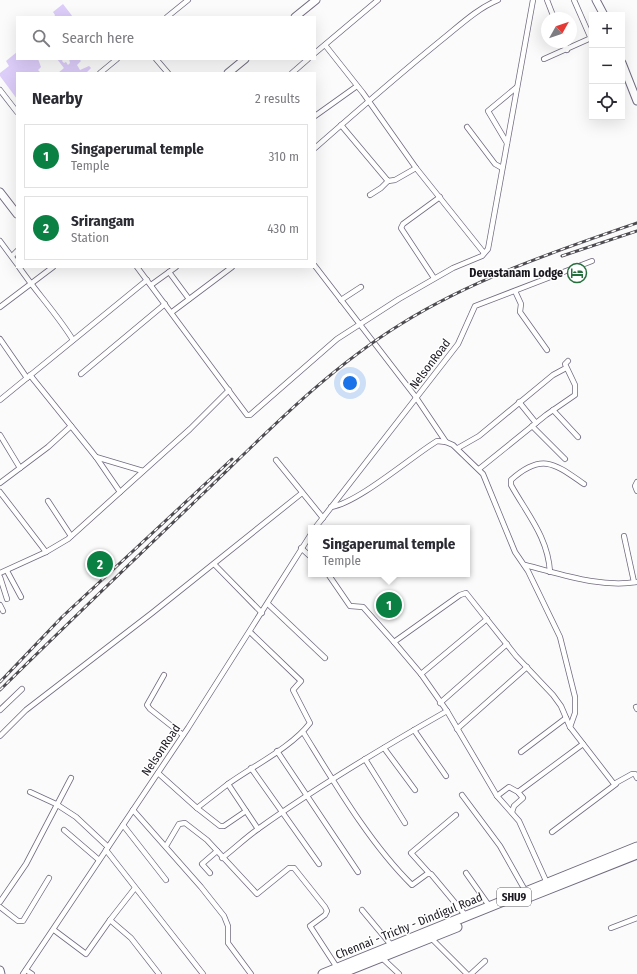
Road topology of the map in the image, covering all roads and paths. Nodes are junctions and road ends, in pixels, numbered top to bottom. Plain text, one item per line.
1 (188, 0) edge
2 (316, 0) edge
3 (378, 0) edge
4 (498, 0) edge
5 (534, 0) edge
6 (574, 0) edge
7 (596, 0) edge
8 (548, 1) edge
9 (552, 12) edge
10 (602, 12) edge
11 (168, 16) edge
12 (296, 16) edge
13 (589, 34) edge
14 (589, 40) edge
15 (325, 45) junction
16 (567, 50) joint
17 (316, 53) edge
18 (116, 60) edge
19 (157, 60) edge
20 (244, 60) edge
21 (307, 60) edge
22 (544, 60) dead end
23 (625, 71) edge
24 (101, 72) edge
25 (167, 72) edge
26 (229, 72) edge
27 (293, 72) edge
28 (358, 86) junction
29 (517, 87) junction
30 (0, 90) edge
31 (368, 100) junction
32 (637, 101) edge
33 (16, 111) edge
34 (316, 115) edge
35 (340, 125) junction
36 (468, 127) dead end
37 (507, 143) junction
38 (316, 147) edge
39 (416, 168) junction
40 (502, 168) junction
41 (388, 180) junction
42 (0, 192) edge
43 (370, 195) dead end
44 (440, 197) junction
45 (16, 213) edge
46 (0, 241) edge
47 (16, 252) edge
48 (484, 253) junction
49 (12, 256) junction
50 (592, 261) dead end
51 (16, 262) edge
52 (316, 267) edge
53 (20, 268) edge
54 (52, 268) edge
55 (139, 268) edge
56 (175, 268) edge
57 (231, 268) edge
58 (169, 272) junction
59 (434, 278) junction
60 (147, 280) junction
61 (30, 284) junction
62 (151, 285) junction
63 (361, 287) dead end
64 (515, 291) junction
65 (189, 299) junction
66 (341, 300) junction
67 (165, 304) junction
68 (0, 307) edge
69 (172, 312) junction
70 (359, 325) junction
71 (0, 339) edge
72 (73, 340) junction
73 (547, 350) dead end
74 (568, 362) dead end
75 (566, 368) junction
76 (81, 374) dead end
77 (28, 376) junction
78 (230, 390) junction
79 (416, 398) junction
80 (0, 400) edge
81 (520, 402) junction
82 (553, 410) junction
83 (536, 423) junction
84 (71, 426) junction
85 (532, 426) junction
86 (0, 435) edge
87 (578, 437) dead end
88 (446, 442) junction
89 (458, 448) junction
90 (96, 457) junction
91 (565, 458) dead end
92 (276, 460) dead end
93 (20, 468) junction
94 (479, 469) junction
95 (143, 471) junction
96 (637, 482) edge
97 (0, 483) edge
98 (584, 484) dead end
99 (637, 491) edge
100 (0, 492) edge
101 (120, 492) junction
102 (302, 493) junction
103 (48, 501) dead end
104 (331, 506) junction
105 (323, 518) junction
106 (317, 525) edge
107 (71, 536) junction
108 (624, 536) dead end
109 (308, 538) edge
110 (301, 548) junction
111 (46, 552) junction
112 (308, 554) edge
113 (214, 564) junction
114 (525, 566) junction
115 (7, 571) junction
116 (550, 572) junction
117 (0, 573) edge
118 (0, 577) edge
119 (330, 577) edge
120 (636, 582) edge
121 (20, 597) dead end
122 (7, 599) dead end
123 (268, 604) junction
124 (0, 605) edge
125 (3, 611) dead end
126 (262, 613) junction
127 (487, 619) junction
128 (250, 632) junction
129 (394, 642) junction
130 (507, 644) junction
131 (325, 658) dead end
132 (527, 667) junction
133 (421, 674) junction
134 (164, 675) dead end
135 (22, 689) dead end
136 (440, 702) junction
137 (0, 710) edge
138 (447, 711) junction
139 (566, 718) junction
140 (570, 727) junction
141 (457, 729) junction
142 (414, 730) junction
143 (303, 732) junction
144 (183, 735) junction
145 (0, 736) edge
146 (584, 744) junction
147 (384, 748) junction
148 (277, 751) junction
149 (520, 752) dead end
150 (365, 759) junction
151 (251, 768) junction
152 (158, 773) junction
153 (636, 775) edge
154 (446, 776) dead end
155 (71, 778) dead end
156 (333, 779) junction
157 (228, 784) junction
158 (616, 784) junction
159 (415, 790) dead end
160 (30, 792) dead end
161 (518, 792) junction
162 (462, 794) dead end
163 (308, 795) junction
164 (497, 796) junction
165 (56, 804) junction
166 (197, 808) junction
167 (133, 810) junction
168 (246, 811) junction
169 (283, 812) junction
170 (512, 812) junction
171 (456, 815) dead end
172 (406, 822) dead end
173 (123, 825) junction
174 (258, 829) junction
175 (64, 830) dead end
176 (552, 832) dead end
177 (166, 846) junction
178 (637, 847) edge
179 (107, 848) junction
180 (217, 851) junction
181 (637, 854) edge
182 (222, 858) junction
183 (99, 860) junction
184 (319, 864) dead end
185 (358, 872) dead end
186 (210, 873) dead end
187 (429, 873) junction
188 (466, 873) dead end
189 (49, 878) dead end
190 (166, 880) dead end
191 (547, 883) junction
192 (135, 888) junction
193 (526, 892) junction
194 (0, 902) edge
195 (0, 907) edge
196 (490, 907) junction
197 (362, 910) dead end
198 (466, 916) junction
199 (637, 918) edge
200 (110, 920) junction
201 (611, 928) dead end
202 (54, 930) junction
203 (428, 935) junction
204 (386, 952) junction
205 (485, 962) dead end
206 (0, 970) edge
207 (25, 972) edge
208 (339, 972) edge
209 (0, 974) edge
210 (32, 974) edge
211 (159, 974) edge
212 (203, 974) edge
213 (251, 974) edge
214 (323, 974) edge
215 (399, 974) edge
216 (467, 974) edge
217 (471, 974) edge

1 - 11 street
2 - 12 street
3 - 15 street
4 - 31 street
5 - 29 street
6 - 13 street
7 - 10 street
8 - 9 street
14 - 16 street
15 - 17 street
15 - 28 street
16 - 22 street
18 - 24 street
19 - 25 street
20 - 26 street
21 - 27 street
23 - 32 street
28 - 31 street
28 - 34 street
29 - 37 street
29 - 37 street
30 - 33 street
31 - 35 street
31 - 39 street
35 - 38 street
35 - 41 street
36 - 40 street
37 - 40 street
39 - 41 street
39 - 44 street
40 - 48 street
41 - 43 street
42 - 45 street
44 - 48 street
44 - 59 street
46 - 49 street
47 - 49 street
48 - 59 street
49 - 51 street
50 - 64 street, NelsonRoad
52 - 66 street
53 - 61 street
54 - 61 street
55 - 60 street
56 - 58 street
57 - 65 street
58 - 62 street
58 - 65 street
59 - 70 street
60 - 62 street
60 - 72 street
61 - 68 street
61 - 72 street
62 - 67 street
63 - 66 street
64 - 73 street
64 - 79 street, NelsonRoad
65 - 69 street
66 - 70 street
67 - 69 street
67 - 76 street
69 - 78 street
70 - 78 street
70 - 79 street
71 - 77 street
72 - 77 street
74 - 75 street
75 - 81 street
75 - 82 street
77 - 80 street
77 - 84 street
78 - 95 street
79 - 88 street
79 - 104 street, NelsonRoad
81 - 83 street
81 - 89 street
82 - 83 street
82 - 87 street
83 - 85 street
84 - 90 street
84 - 93 street
85 - 91 street
85 - 94 street
86 - 93 street
88 - 89 street
88 - 104 street
89 - 94 street
90 - 95 street
90 - 101 street
92 - 102 street
93 - 97 street
94 - 114 street
95 - 101 street
96 - 99 street
98 - 116 street
100 - 111 street
101 - 107 street
102 - 105 street
102 - 113 street
103 - 107 street
104 - 105 street, NelsonRoad
105 - 106 street, NelsonRoad
107 - 111 street
108 - 120 street
109 - 110 street, NelsonRoad
110 - 112 street
110 - 123 street, NelsonRoad
111 - 115 street
113 - 126 street
113 - 145 street
114 - 116 street
114 - 140 street
115 - 117 street
115 - 121 street
116 - 120 street
118 - 122 street
119 - 129 street
123 - 126 street, NelsonRoad
123 - 131 street
124 - 125 street
126 - 128 street, NelsonRoad
127 - 129 street
127 - 130 street
127 - 133 street
128 - 143 street
128 - 144 street, NelsonRoad
129 - 133 street
130 - 132 street
130 - 136 street
132 - 139 street
132 - 141 street
133 - 136 street
134 - 144 street
135 - 137 street
136 - 138 street
138 - 141 street
138 - 142 street
139 - 140 street
139 - 149 street
140 - 146 street
141 - 164 street
142 - 147 street
142 - 154 street
143 - 148 street
143 - 156 street
144 - 152 street, NelsonRoad
146 - 158 street
146 - 161 street
147 - 150 street
147 - 159 street
148 - 151 street
148 - 163 street
150 - 156 street
150 - 172 street
151 - 157 street
151 - 169 street
152 - 166 street
152 - 167 street, NelsonRoad
153 - 158 street
155 - 165 street
156 - 163 street
156 - 187 street
157 - 166 street
157 - 168 street
158 - 176 street
160 - 165 street
161 - 164 street
161 - 170 street
162 - 193 street
163 - 169 street
163 - 185 street
164 - 170 street
165 - 179 street
165 - 194 street
166 - 168 street
167 - 173 street, NelsonRoad
167 - 177 street
168 - 174 street
169 - 174 street
169 - 184 street
170 - 191 street
171 - 187 street
173 - 179 street, NelsonRoad
173 - 190 street
174 - 182 street
175 - 183 street
177 - 180 street
177 - 213 street
178 - 191 highway, Chennai - Trichy - Dindigul Road / SHU9
179 - 183 street, NelsonRoad
179 - 192 street
180 - 182 street
180 - 186 street
181 - 203 highway, Chennai - Trichy - Dindigul Road / SHU9
182 - 208 street
183 - 202 street, NelsonRoad
187 - 198 street
188 - 196 street
189 - 195 street
191 - 193 highway, Chennai - Trichy - Dindigul Road / SHU9
192 - 200 street
192 - 212 street
193 - 196 highway, Chennai - Trichy - Dindigul Road / SHU9
196 - 198 highway, Chennai - Trichy - Dindigul Road / SHU9
197 - 204 street
198 - 203 highway, Chennai - Trichy - Dindigul Road / SHU9
199 - 201 street
200 - 202 street
200 - 211 street
202 - 207 street, NelsonRoad
203 - 204 highway, Chennai - Trichy - Dindigul Road / SHU9
203 - 216 street
204 - 208 highway, Chennai - Trichy - Dindigul Road
204 - 215 street
205 - 217 street
206 - 209 street
207 - 210 street
208 - 214 highway, Chennai - Trichy - Dindigul Road

